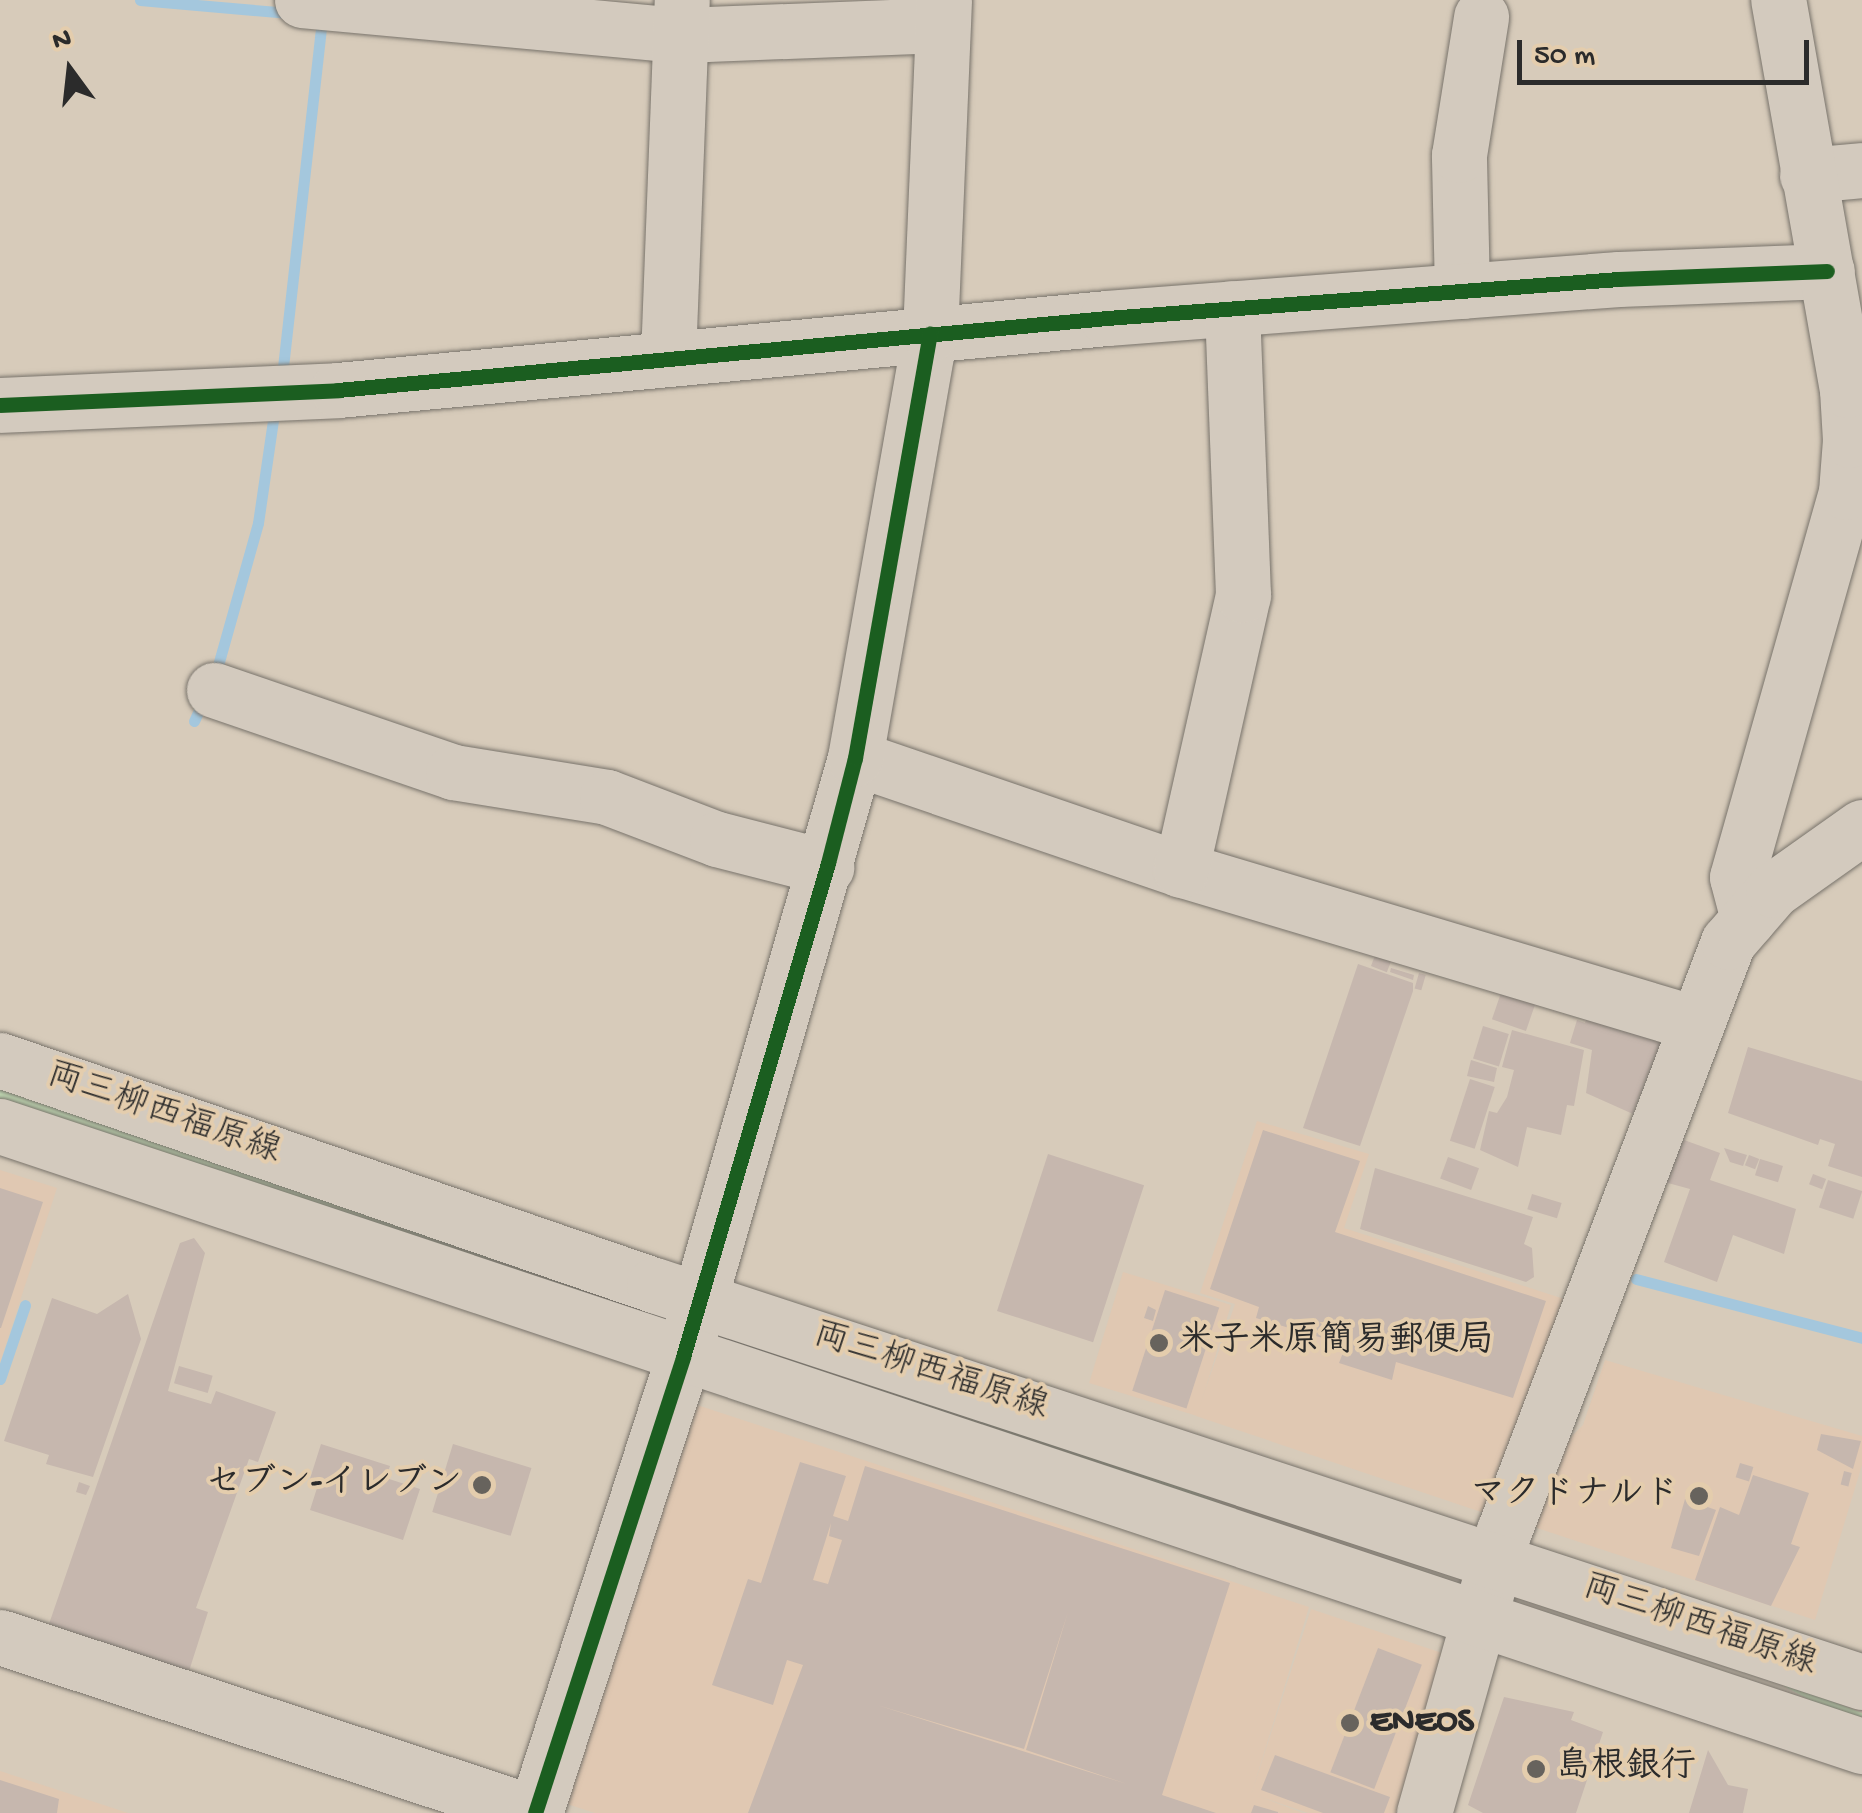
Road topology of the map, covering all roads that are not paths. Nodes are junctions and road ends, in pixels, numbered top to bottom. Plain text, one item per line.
1 (302, 0) edge
2 (1778, 0) edge
3 (943, 13) edge
4 (682, 17) edge
5 (1481, 17) dead end
6 (1862, 170) edge
7 (1807, 175) junction
8 (1839, 283) edge
9 (1462, 291) junction
10 (1232, 308) junction
11 (930, 334) junction
12 (668, 358) junction
13 (0, 405) edge
14 (214, 690) dead end
15 (855, 758) junction
16 (1862, 827) edge
17 (826, 867) junction
18 (1181, 870) junction
19 (1748, 919) junction
20 (1694, 1023) junction
21 (0, 1060) edge
22 (0, 1126) edge
23 (700, 1299) junction
24 (683, 1357) junction
25 (1495, 1563) junction
26 (1478, 1620) junction
27 (0, 1637) edge
28 (1862, 1682) edge
29 (1862, 1746) edge
30 (535, 1813) edge
31 (1424, 1813) edge

1 - 4 street
2 - 7 street
3 - 4 street
3 - 11 street
4 - 12 street
5 - 9 street
6 - 7 street
7 - 8 street
8 - 9 street
8 - 19 street
9 - 10 street
10 - 11 street
10 - 18 street
11 - 12 street
11 - 15 street
12 - 13 street
14 - 17 street
15 - 17 street
15 - 18 street
16 - 19 street
17 - 23 street
18 - 20 street
19 - 20 street
20 - 25 street
21 - 23 street, 両三柳西福原線
22 - 24 street, 両三柳西福原線
23 - 24 street
23 - 25 street, 両三柳西福原線
24 - 26 street, 両三柳西福原線
24 - 30 street
25 - 26 street
25 - 28 street, 両三柳西福原線
26 - 29 street, 両三柳西福原線
26 - 31 street
27 - 30 street

